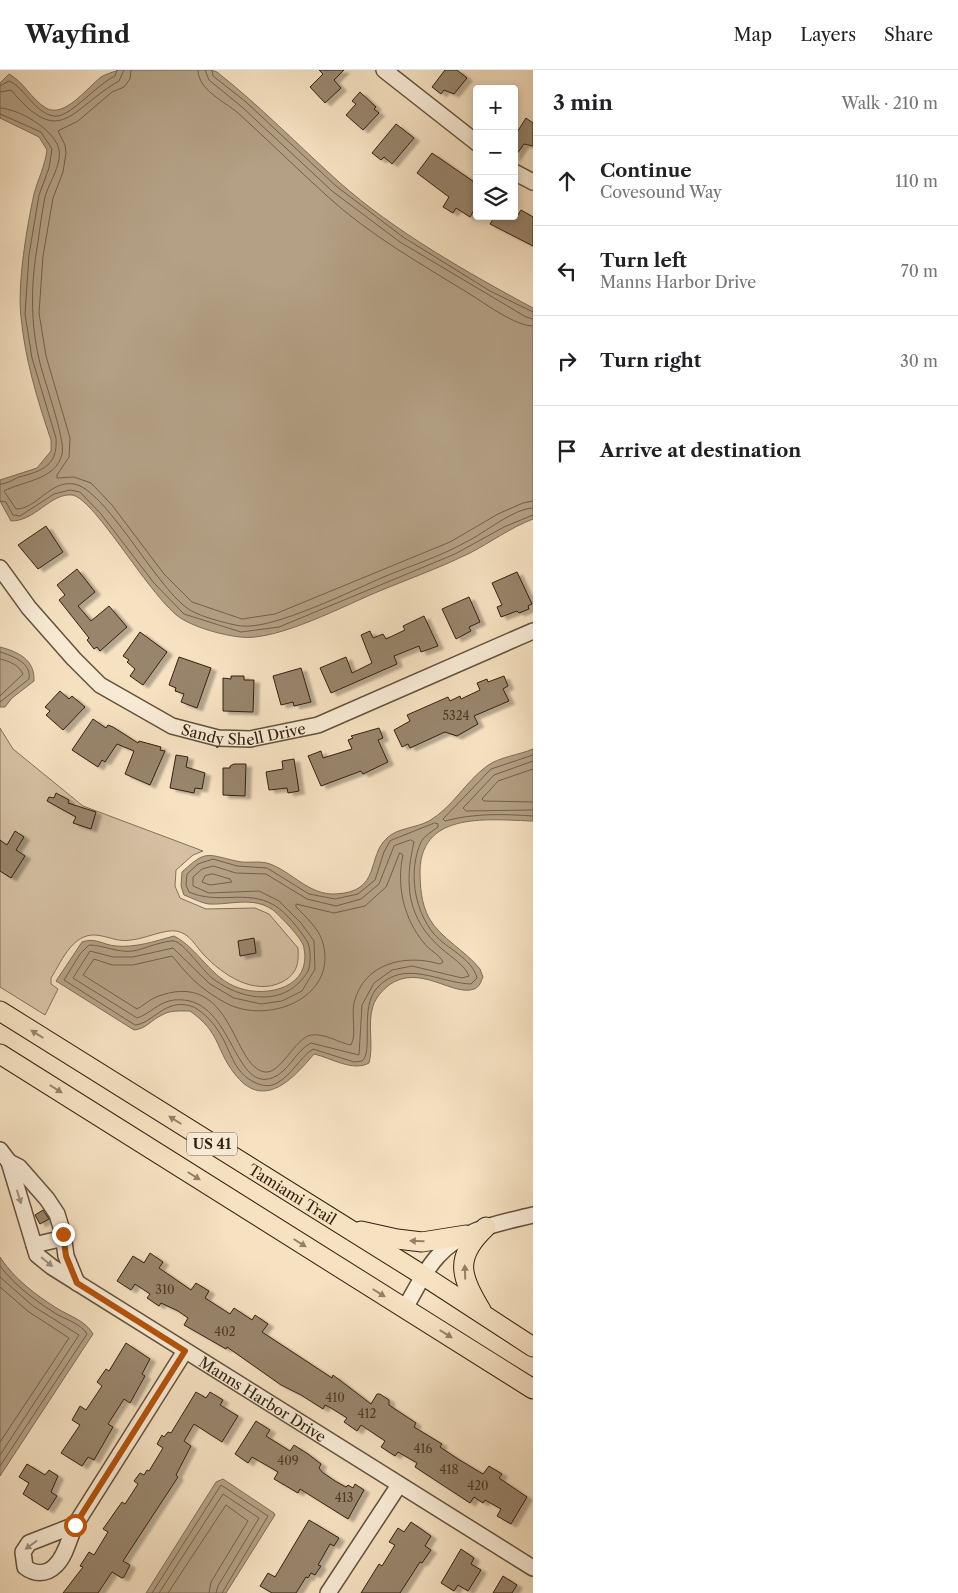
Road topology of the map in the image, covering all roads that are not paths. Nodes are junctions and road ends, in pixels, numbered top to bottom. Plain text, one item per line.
1 (384, 70) edge
2 (473, 141) edge
3 (518, 174) edge
4 (533, 182) edge
5 (0, 568) edge
6 (533, 631) edge
7 (0, 1011) edge
8 (0, 1054) edge
9 (0, 1150) edge
10 (9, 1162) junction
11 (533, 1215) edge
12 (486, 1227) junction
13 (347, 1228) junction
14 (466, 1235) junction
15 (64, 1238) junction
16 (34, 1246) junction
17 (424, 1276) junction
18 (77, 1283) junction
19 (404, 1308) junction
20 (484, 1316) junction
21 (533, 1347) edge
22 (185, 1351) junction
23 (533, 1389) edge
24 (399, 1485) junction
25 (75, 1525) dead end
26 (533, 1568) edge
27 (328, 1593) edge

1 - 2 street
3 - 4 street
5 - 6 street, Sandy Shell Drive
13 -> 7 main road, Tamiami Trail / US 41
8 -> 19 main road, US 41
9 - 10 street, Manns Harbor Drive
10 - 15 street
10 -> 16 street, Manns Harbor Drive
11 - 12 street
12 - 14 street
20 -> 12 main road
14 -> 13 main road
13 - 17 main road, Tamiami Trail / US 41
14 - 17 street
15 - 16 street
15 - 18 street
16 -> 18 street, Manns Harbor Drive
17 - 19 street
17 - 20 main road, Tamiami Trail / US 41
18 - 22 street, Manns Harbor Drive
19 -> 23 main road, US 41
20 - 21 main road, Tamiami Trail / US 41
22 - 24 street, Manns Harbor Drive
22 - 25 street
24 - 26 street, Manns Harbor Drive
24 - 27 street

